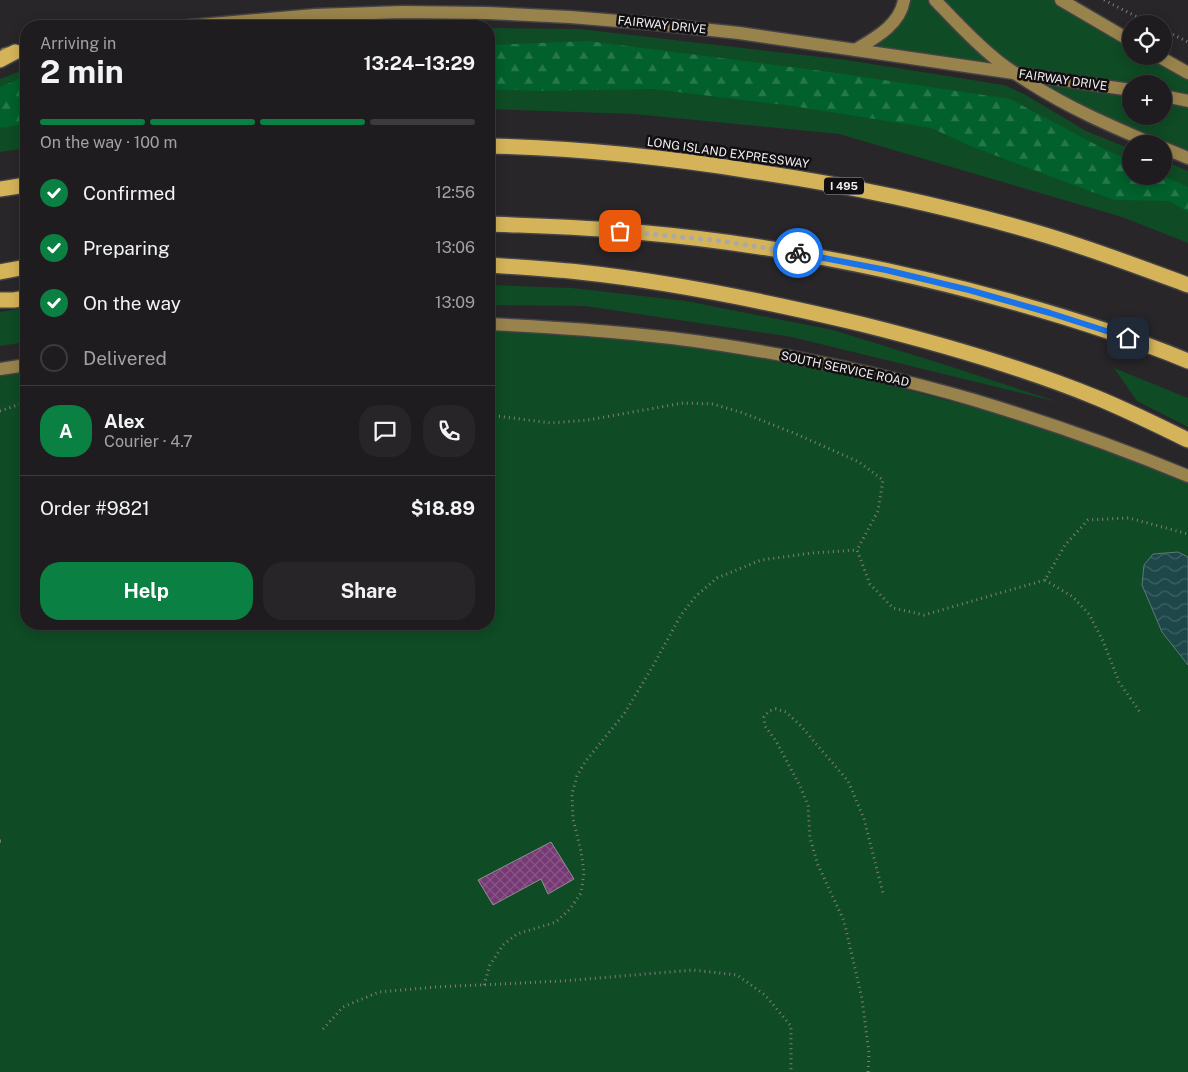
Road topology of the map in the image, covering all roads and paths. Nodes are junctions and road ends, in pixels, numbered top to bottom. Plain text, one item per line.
1 (904, 0) edge
2 (935, 0) edge
3 (1061, 0) edge
4 (1104, 0) edge
5 (1133, 15) edge
6 (258, 20) edge
7 (1172, 34) edge
8 (1122, 36) edge
9 (1188, 42) edge
10 (855, 50) junction
11 (14, 52) edge
12 (0, 60) edge
13 (1172, 64) edge
14 (1188, 73) edge
15 (1015, 74) junction
16 (1122, 89) edge
17 (1172, 98) edge
18 (1188, 101) edge
19 (1132, 135) edge
20 (495, 146) edge
21 (1172, 151) edge
22 (1188, 158) edge
23 (20, 186) edge
24 (0, 190) edge
25 (495, 224) edge
26 (495, 265) edge
27 (20, 268) edge
28 (0, 272) edge
29 (1188, 286) edge
30 (20, 299) edge
31 (0, 300) edge
32 (495, 324) edge
33 (1188, 361) edge
34 (20, 366) edge
35 (0, 369) edge
36 (20, 404) edge
37 (0, 412) edge
38 (495, 416) edge
39 (1188, 440) edge
40 (1188, 476) edge
41 (1188, 534) edge
42 (857, 550) junction
43 (1045, 580) junction
44 (1140, 712) dead end
45 (883, 893) dead end
46 (484, 985) junction
47 (323, 1029) dead end
48 (791, 1072) edge
49 (868, 1072) edge

1 - 10 main road
2 - 15 main road
3 - 8 main road
4 - 5 path
6 - 10 main road, FAIRWAY DRIVE
7 - 9 path
10 - 15 main road, FAIRWAY DRIVE
11 - 12 highway
13 - 14 main road
15 - 16 main road, FAIRWAY DRIVE
15 - 19 main road
17 - 18 main road
20 - 29 highway, LONG ISLAND EXPRESSWAY / I 495
21 - 22 main road
23 - 24 highway
25 - 33 highway
26 - 39 highway
27 - 28 highway
30 - 31 highway
32 - 40 main road, SOUTH SERVICE ROAD
34 - 35 main road
36 - 37 path
38 - 42 path
41 - 43 path
42 - 43 path
42 - 46 path
43 - 44 path
45 - 49 path
46 - 47 path
46 - 48 path

